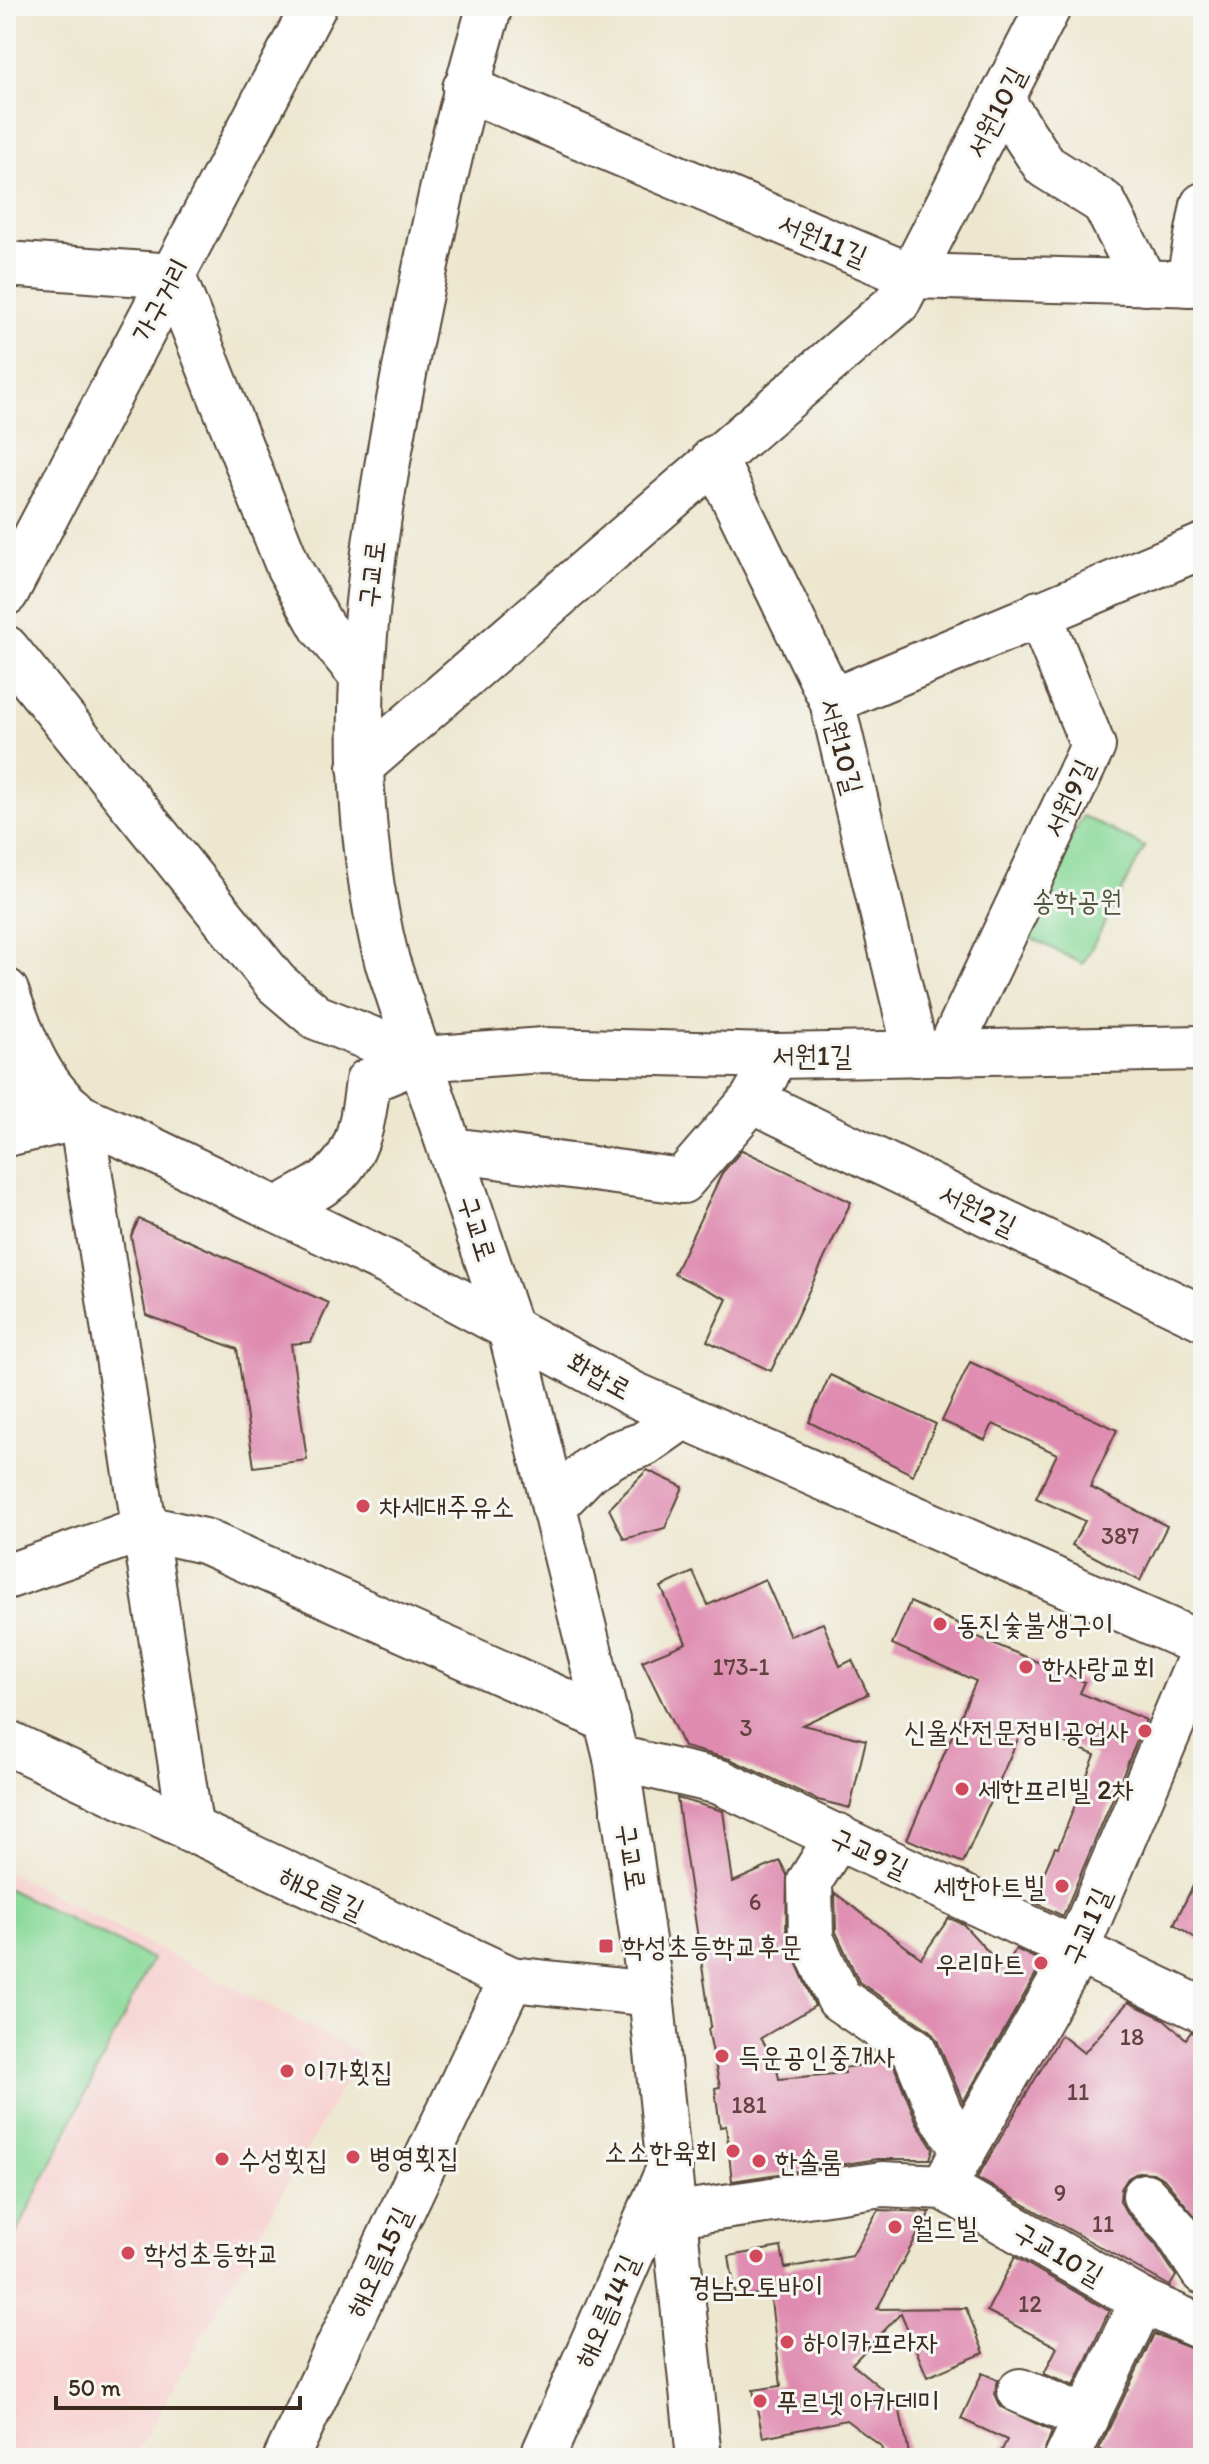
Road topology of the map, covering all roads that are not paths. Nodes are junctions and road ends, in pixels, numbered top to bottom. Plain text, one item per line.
1 (314, 6) edge
2 (490, 6) edge
3 (1049, 6) edge
4 (465, 88) junction
5 (1001, 99) junction
6 (1203, 205) edge
7 (6, 264) edge
8 (173, 276) junction
9 (911, 276) junction
10 (1145, 283) junction
11 (1196, 284) edge
12 (714, 458) junction
13 (1203, 546) edge
14 (6, 593) edge
15 (1039, 613) junction
16 (6, 648) edge
17 (362, 676) junction
18 (832, 701) junction
19 (360, 767) junction
20 (6, 991) edge
21 (1203, 1048) edge
22 (932, 1053) junction
23 (777, 1056) junction
24 (422, 1059) junction
25 (6, 1085) edge
26 (752, 1100) junction
27 (81, 1117) junction
28 (6, 1134) edge
29 (452, 1150) junction
30 (278, 1210) junction
31 (1203, 1318) edge
32 (509, 1325) junction
33 (684, 1416) junction
34 (554, 1506) junction
35 (146, 1528) junction
36 (6, 1577) edge
37 (1203, 1648) edge
38 (611, 1739) junction
39 (6, 1742) edge
40 (191, 1831) junction
41 (838, 1836) junction
42 (1077, 1950) junction
43 (511, 1979) junction
44 (651, 1994) junction
45 (1203, 2010) edge
46 (670, 2164) junction
47 (953, 2169) junction
48 (1145, 2196) dead end
49 (676, 2214) junction
50 (1203, 2272) edge
51 (1142, 2301) junction
52 (1203, 2328) edge
53 (1020, 2391) dead end
54 (1087, 2418) junction
55 (286, 2458) edge
56 (542, 2458) edge
57 (699, 2458) edge
58 (1067, 2458) edge

1 - 8 street, 가구거리
2 - 4 street, 구교로
3 - 5 street, 서원10길
4 - 9 street, 서원11길
4 - 17 street, 구교로
5 - 9 street, 서원10길
5 - 10 street
6 - 11 street
7 - 8 street
8 - 14 street, 가구거리
8 - 17 street
9 - 10 street, 서원11길
9 - 12 street, 서원10길
10 - 11 street, 서원11길
12 - 18 street, 서원10길
12 - 19 street, 서원10길
13 - 15 street
15 - 18 street
15 - 22 street, 서원9길
16 - 24 street
17 - 19 street, 구교로
18 - 22 street, 서원10길
19 - 24 street, 구교로
20 - 27 street
21 - 22 street, 서원1길
22 - 23 street, 서원1길
23 - 24 street, 서원1길
23 - 26 street
24 - 29 street, 구교로
24 - 30 street
25 - 27 street, 화합로
26 - 29 street
26 - 31 street, 서원2길
27 - 28 street
27 - 30 street, 화합로
27 - 35 street
29 - 32 street, 구교로
30 - 32 street, 화합로
32 - 33 street, 화합로
32 - 34 street, 구교로
33 - 34 street
33 - 37 street, 화합로
34 - 38 street, 구교로
35 - 36 street
35 - 38 street
35 - 40 street
37 - 42 street, 구교1길
38 - 41 street, 구교9길
38 - 44 street, 구교로
39 - 40 street, 해오름길
40 - 43 street, 해오름길
41 - 42 street, 구교9길
41 - 47 street
42 - 45 street, 구교9길
42 - 47 street, 구교1길
43 - 44 street, 해오름길
43 - 55 street, 해오름15길
44 - 46 street, 구교로
46 - 49 street, 구교로
46 - 56 street, 해오름14길
47 - 49 street, 구교10길
47 - 51 street, 구교10길
48 - 50 street
49 - 57 street, 구교로
51 - 52 street, 구교10길
51 - 54 street
53 - 54 street
54 - 58 street

